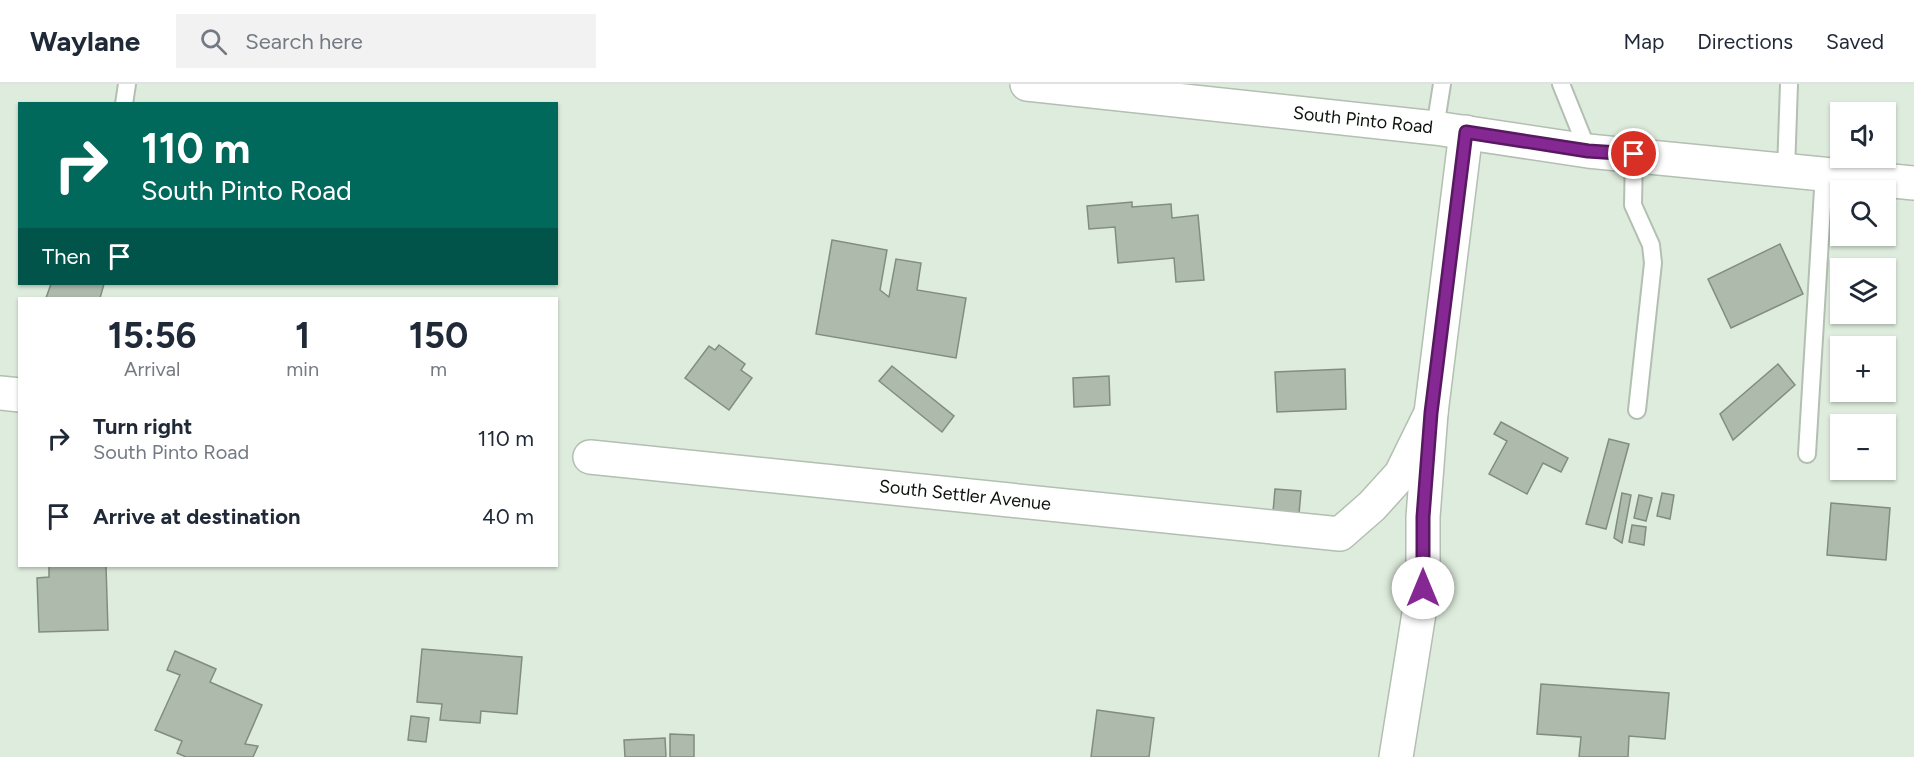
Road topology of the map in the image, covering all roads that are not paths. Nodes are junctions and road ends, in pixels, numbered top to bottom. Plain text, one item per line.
1 (128, 84) edge
2 (1027, 84) edge
3 (1442, 84) edge
4 (1561, 84) edge
5 (1789, 84) edge
6 (124, 102) edge
7 (1450, 130) junction
8 (1588, 151) junction
9 (1634, 154) junction
10 (1786, 171) junction
11 (1824, 173) junction
12 (1914, 183) edge
13 (0, 393) edge
14 (18, 395) edge
15 (1637, 410) dead end
16 (1431, 413) junction
17 (1808, 454) dead end
18 (591, 456) dead end
19 (1396, 757) edge

1 - 6 lane
2 - 7 street, South Pinto Road
3 - 7 lane
4 - 8 lane
5 - 10 lane
7 - 8 street, South Pinto Road
7 - 16 street
8 - 9 street, South Pinto Road
9 - 10 street, South Pinto Road
9 - 15 lane
10 - 11 street, South Pinto Road
11 - 12 street, South Pinto Road
11 - 17 lane
13 - 14 street
16 - 18 street, South Settler Avenue
16 - 19 street

